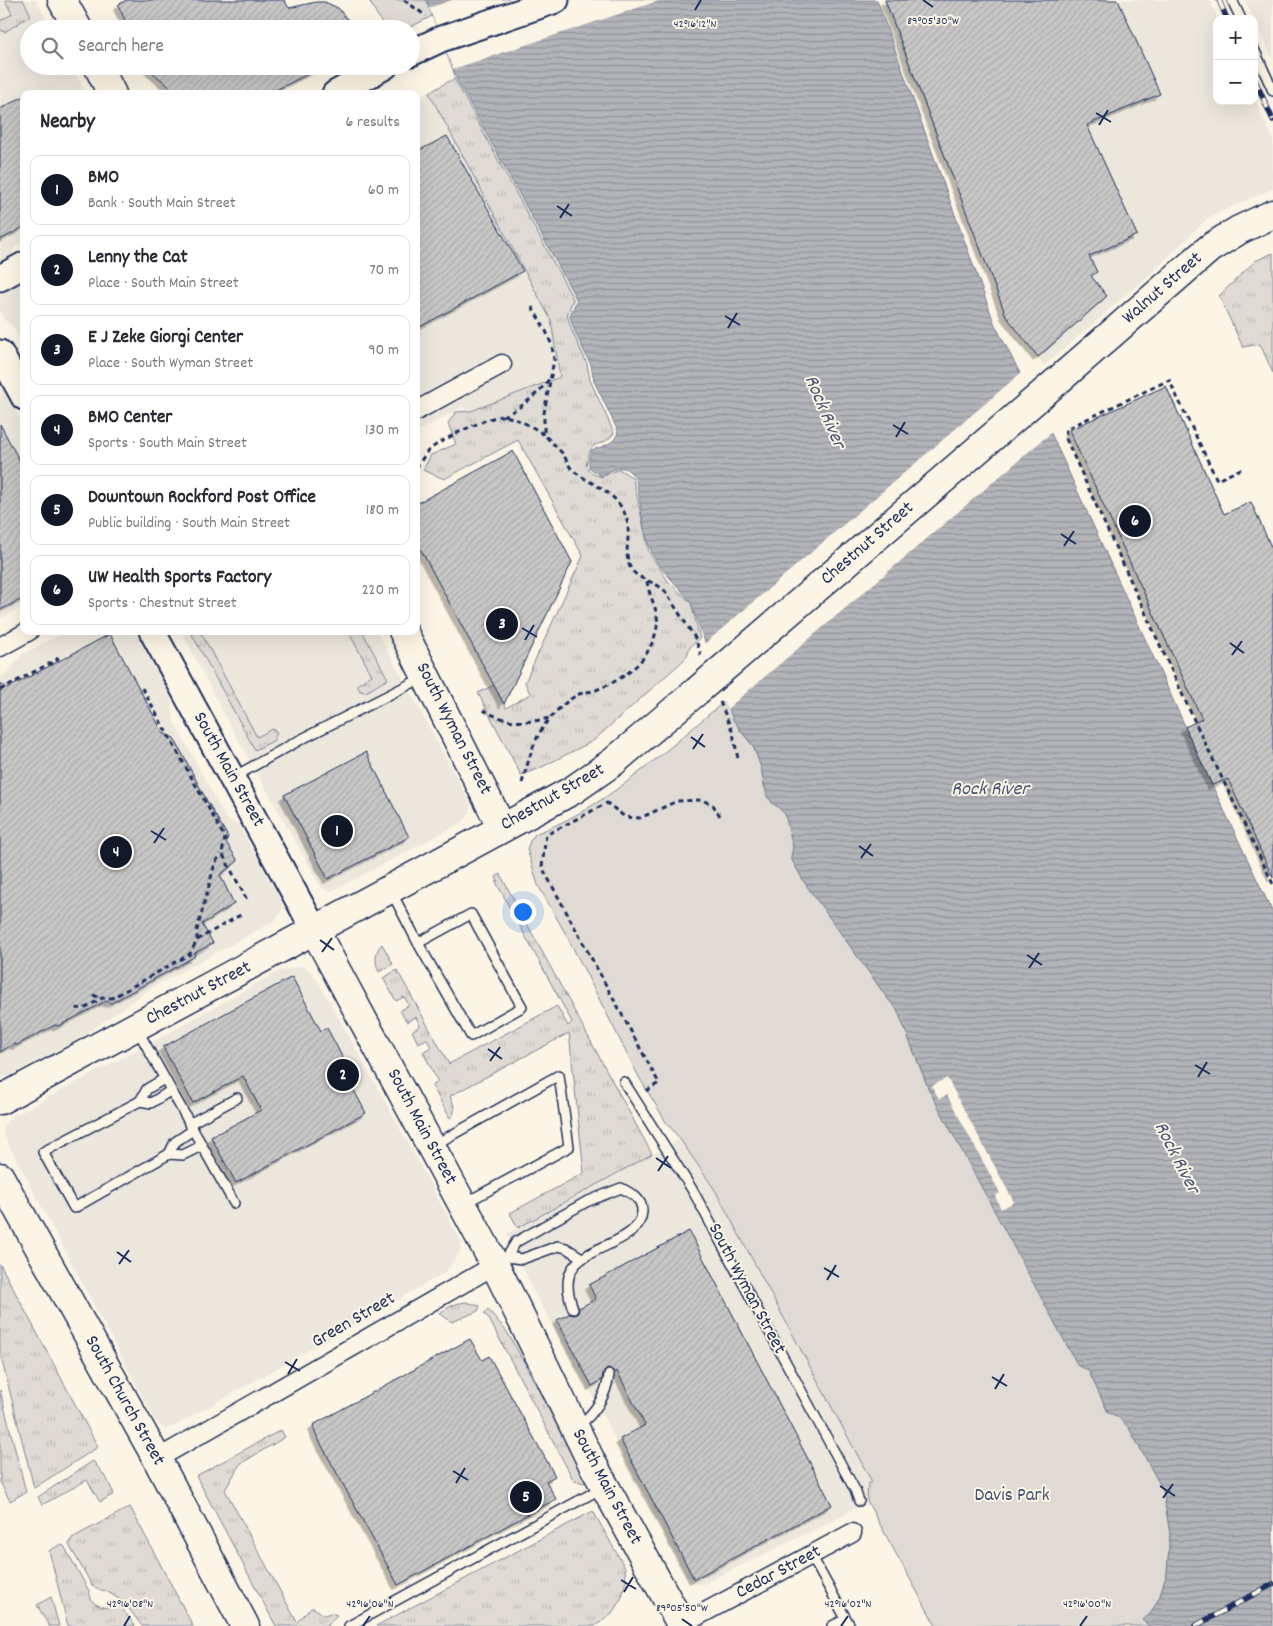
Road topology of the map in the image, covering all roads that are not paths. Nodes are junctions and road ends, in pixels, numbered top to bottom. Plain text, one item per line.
1 (62, 0) edge
2 (556, 0) edge
3 (1232, 0) edge
4 (1239, 15) edge
5 (73, 20) edge
6 (420, 49) edge
7 (1258, 58) edge
8 (370, 75) edge
9 (342, 90) edge
10 (1273, 91) edge
11 (1273, 214) edge
12 (20, 267) edge
13 (0, 278) edge
14 (0, 353) edge
15 (502, 364) dead end
16 (1062, 377) joint
17 (20, 390) edge
18 (420, 409) edge
19 (22, 635) edge
20 (154, 635) edge
21 (404, 635) edge
22 (0, 647) edge
23 (426, 676) junction
24 (232, 778) junction
25 (502, 828) junction
26 (390, 888) junction
27 (315, 930) junction
28 (418, 943) junction
29 (137, 1027) junction
30 (164, 1079) junction
31 (624, 1082) dead end
32 (170, 1091) junction
33 (237, 1098) dead end
34 (0, 1100) edge
35 (140, 1101) junction
36 (191, 1127) junction
37 (201, 1146) junction
38 (431, 1146) junction
39 (169, 1154) junction
40 (0, 1177) edge
41 (234, 1203) dead end
42 (462, 1204) junction
43 (582, 1258) junction
44 (501, 1261) junction
45 (573, 1309) dead end
46 (609, 1375) dead end
47 (575, 1429) junction
48 (157, 1459) junction
49 (604, 1486) junction
50 (859, 1501) dead end
51 (852, 1534) dead end
52 (811, 1555) junction
53 (848, 1622) edge
54 (246, 1626) edge
55 (349, 1626) edge
56 (681, 1626) edge
57 (832, 1626) edge

1 - 5 main road
2 - 6 street
3 - 4 lane
7 - 10 lane
8 - 9 street
11 - 16 main road, Walnut Street
12 - 13 street
14 - 17 street
15 - 18 street
16 - 25 main road, Chestnut Street, bridge
19 - 22 street
20 - 24 street, South Main Street
21 - 23 main road, South Wyman Street
23 - 24 lane
23 - 25 main road, South Wyman Street
24 - 27 street, South Main Street
25 - 26 main road, Chestnut Street
26 - 27 main road, Chestnut Street
26 - 28 lane
27 - 29 main road, Chestnut Street
27 - 38 main road, South Main Street
28 - 28 lane
29 - 30 lane
29 - 34 main road, Chestnut Street
30 - 32 lane
30 - 35 lane
31 - 50 lane, South Wyman Street
32 - 35 lane
32 - 36 lane
33 - 36 lane
35 - 39 lane
36 - 37 lane
36 - 39 lane
37 - 39 lane
37 - 41 lane
38 - 42 main road, South Main Street
38 - 42 lane
40 - 48 main road, South Church Street
42 - 44 main road, South Main Street
43 - 44 lane
43 - 44 lane
43 - 45 lane
44 - 47 main road, South Main Street
44 - 48 street, Green Street
46 - 47 lane
47 - 49 main road, South Main Street
48 - 54 main road, South Church Street
49 - 55 lane
49 - 56 main road, South Main Street
51 - 52 street, Cedar Street
52 - 53 lane
52 - 56 street, Cedar Street
53 - 57 lane

